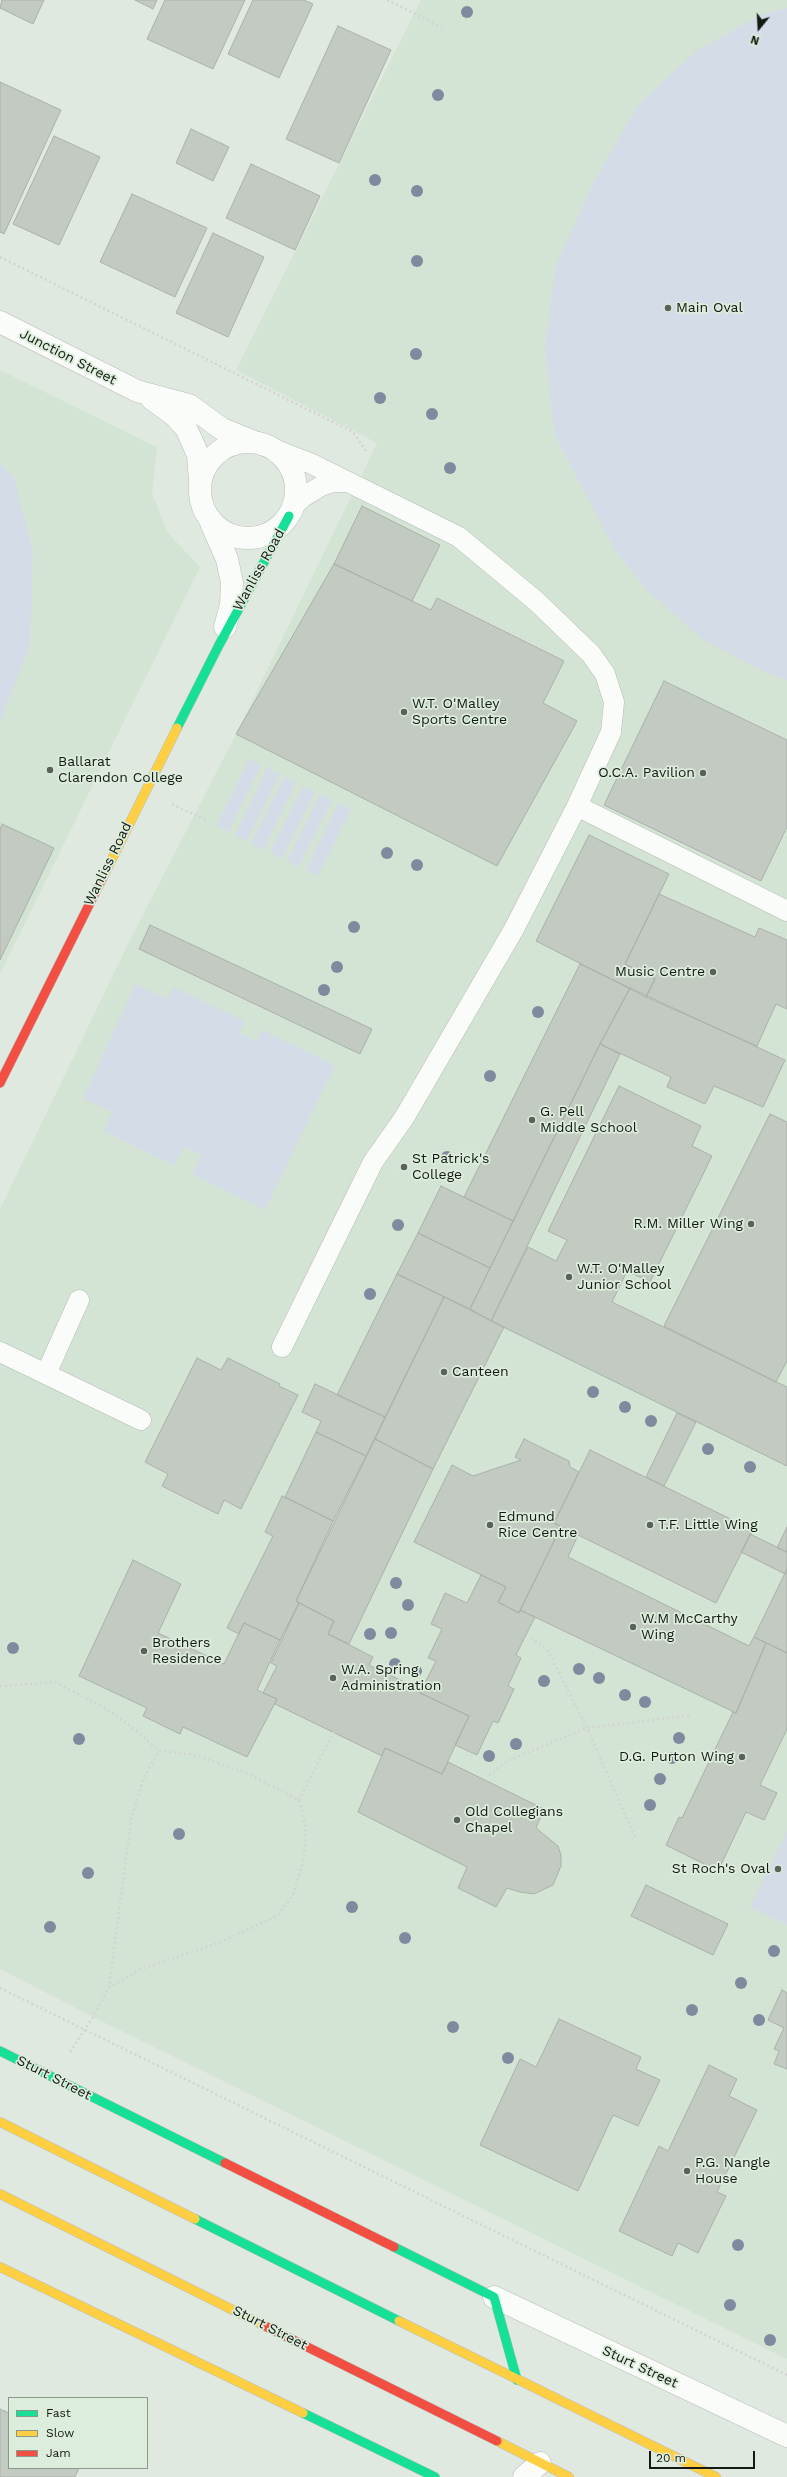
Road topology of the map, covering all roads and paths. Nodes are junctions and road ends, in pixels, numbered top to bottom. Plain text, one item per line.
1 (387, 0) edge
2 (442, 27) dead end
3 (0, 257) edge
4 (0, 322) edge
5 (137, 391) junction
6 (262, 445) junction
7 (366, 451) dead end
8 (200, 484) junction
9 (356, 485) junction
10 (291, 511) junction
11 (208, 517) junction
12 (219, 645) junction
13 (145, 791) junction
14 (577, 806) junction
15 (208, 821) dead end
16 (787, 911) edge
17 (0, 1083) edge
18 (79, 1300) dead end
19 (282, 1347) dead end
20 (0, 1352) edge
21 (46, 1374) junction
22 (141, 1420) dead end
23 (531, 1638) dead end
24 (0, 1686) edge
25 (692, 1716) dead end
26 (587, 1728) junction
27 (334, 1732) dead end
28 (159, 1752) junction
29 (489, 1774) dead end
30 (299, 1800) junction
31 (636, 1840) dead end
32 (0, 1988) edge
33 (109, 1988) junction
34 (86, 2029) junction
35 (0, 2051) edge
36 (53, 2078) junction
37 (0, 2122) edge
38 (0, 2194) edge
39 (0, 2267) edge
40 (494, 2297) junction
41 (787, 2375) edge
42 (517, 2380) junction
43 (787, 2436) edge
44 (540, 2463) junction
45 (435, 2477) edge
46 (524, 2477) edge
47 (569, 2477) edge
48 (716, 2477) edge

1 - 2 path
3 - 7 path
4 - 5 street, Junction Street
5 - 6 street, Junction Street
5 - 8 street, Junction Street
6 - 8 street
6 - 9 lane
6 - 10 street
8 - 11 street
9 - 10 lane
9 - 14 lane
10 - 11 street
10 - 12 street, Wanliss Road
11 - 12 street, Wanliss Road
12 - 13 street, Wanliss Road
13 - 15 path
13 - 17 street, Wanliss Road
14 - 16 lane
14 - 19 lane
18 - 21 lane
20 - 21 lane
21 - 22 lane
23 - 26 path
24 - 28 path
25 - 26 path
26 - 29 path
26 - 31 path
27 - 30 path
28 - 30 path
28 - 33 path
30 - 33 path
32 - 34 path
33 - 34 path
34 - 36 path
34 - 41 path
35 - 36 street, Sturt Street
36 - 40 street, Sturt Street
37 - 42 street
38 - 44 street, Sturt Street
39 - 45 street
40 - 42 street
40 - 43 street, Sturt Street
42 - 48 street
44 - 46 street
44 - 47 street, Sturt Street

